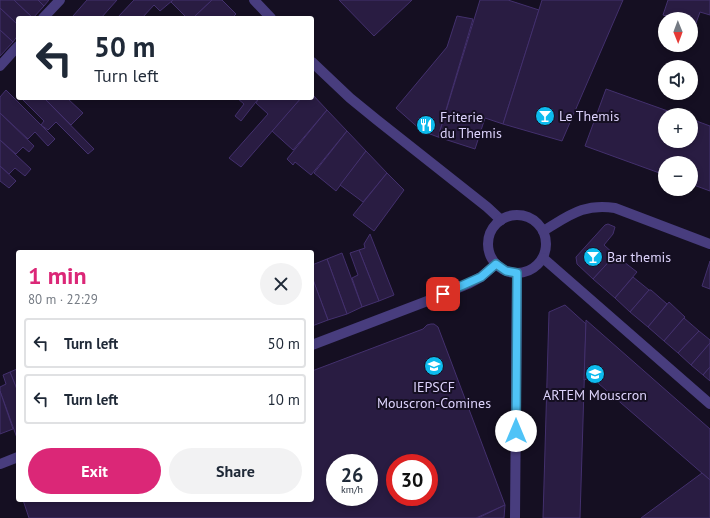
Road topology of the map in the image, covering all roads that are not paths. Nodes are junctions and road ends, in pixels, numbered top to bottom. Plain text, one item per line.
1 (60, 0) edge
2 (254, 0) edge
3 (46, 16) edge
4 (269, 16) edge
5 (16, 48) edge
6 (314, 64) edge
7 (0, 66) edge
8 (501, 220) junction
9 (543, 231) junction
10 (710, 244) edge
11 (543, 258) junction
12 (496, 264) junction
13 (517, 273) junction
14 (314, 344) edge
15 (710, 404) edge
16 (16, 458) edge
17 (0, 464) edge
18 (515, 518) edge

1 - 3 street
2 - 4 street
5 - 7 street
6 - 8 street
8 - 9 street
8 - 12 street
9 - 10 street
9 - 11 street
11 - 13 street
11 - 15 street
12 - 13 street
12 - 14 street
13 - 18 street
16 - 17 street

